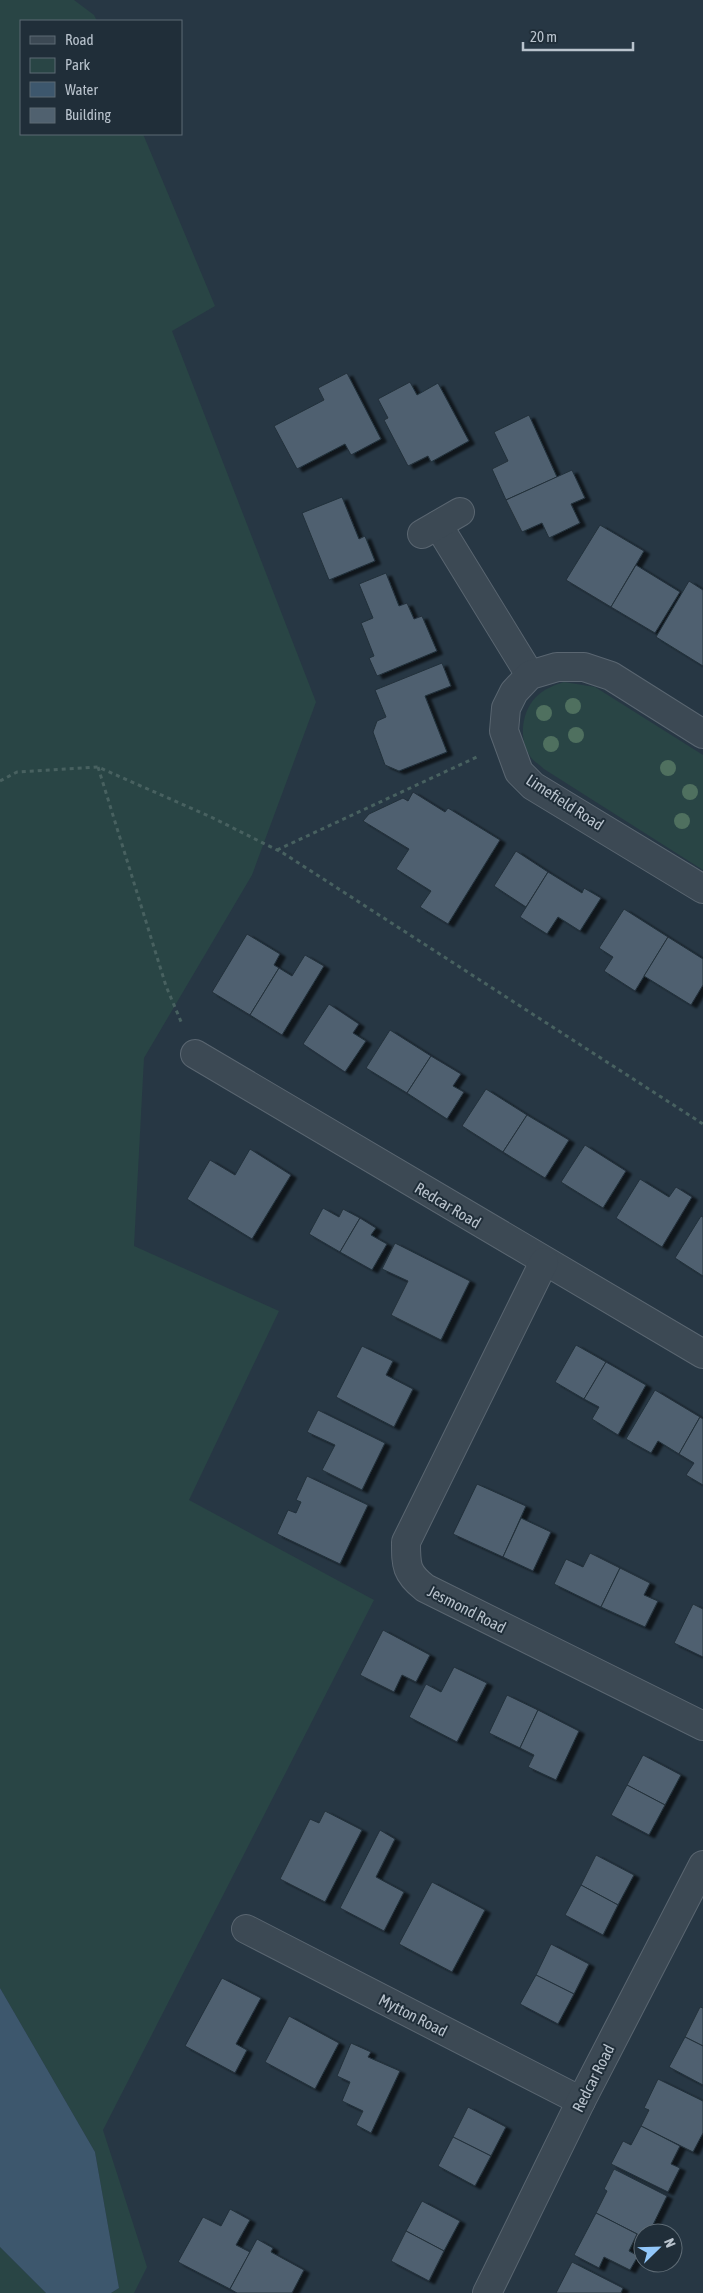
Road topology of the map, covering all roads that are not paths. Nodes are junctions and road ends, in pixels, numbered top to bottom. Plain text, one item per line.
1 (440, 524) dead end
2 (530, 675) junction
3 (703, 734) edge
4 (703, 888) edge
5 (194, 1054) road end
6 (544, 1262) junction
7 (703, 1354) edge
8 (703, 1726) edge
9 (703, 1864) edge
10 (246, 1929) dead end
11 (581, 2100) junction
12 (487, 2293) edge

1 - 2 street
2 - 3 street
2 - 4 street, Limefield Road
5 - 6 street, Redcar Road
6 - 7 street, Redcar Road
6 - 8 street, Jesmond Road
9 - 11 street, Redcar Road
10 - 11 street, Mytton Road
11 - 12 street, Redcar Road

